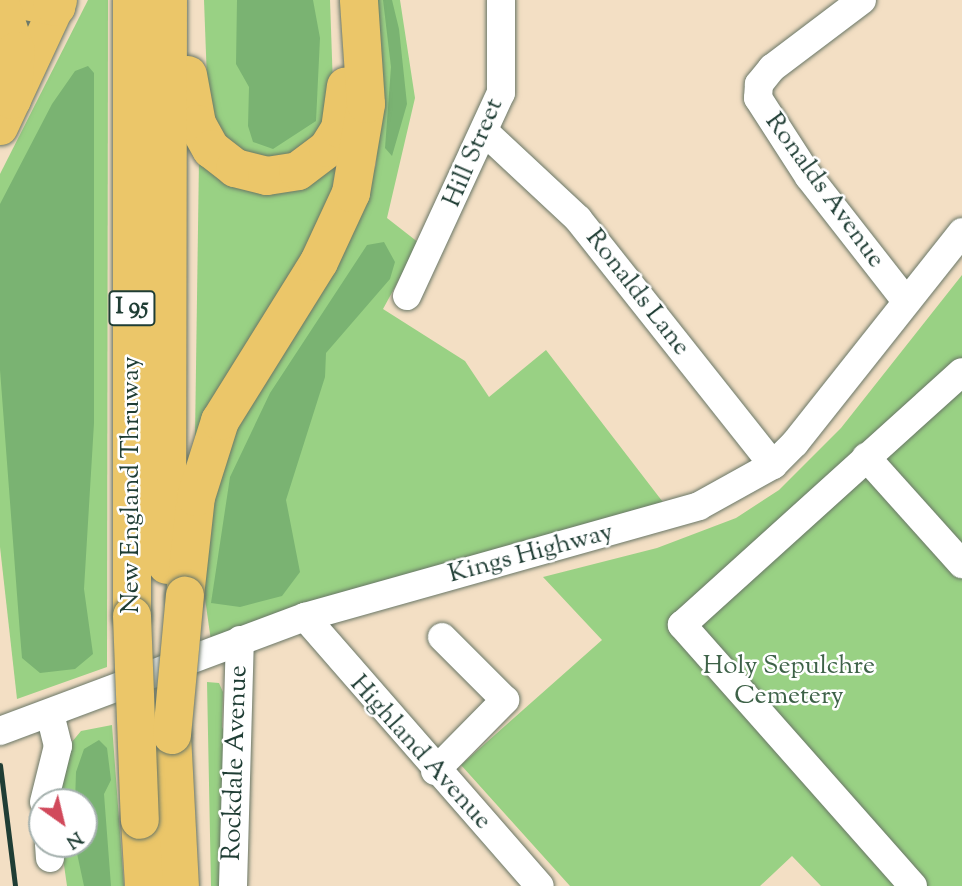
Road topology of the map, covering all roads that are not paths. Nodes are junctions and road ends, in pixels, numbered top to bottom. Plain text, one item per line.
1 (132, 0) edge
2 (168, 0) edge
3 (176, 0) edge
4 (338, 0) edge
5 (359, 0) edge
6 (501, 0) edge
7 (862, 0) edge
8 (47, 2) edge
9 (0, 3) edge
10 (6, 114) edge
11 (487, 134) junction
12 (962, 232) edge
13 (407, 296) dead end
14 (905, 300) junction
15 (962, 372) edge
16 (866, 457) junction
17 (773, 465) junction
18 (962, 564) edge
19 (176, 599) junction
20 (304, 617) junction
21 (442, 637) dead end
22 (240, 640) junction
23 (50, 712) junction
24 (0, 731) edge
25 (435, 771) junction
26 (48, 788) edge
27 (144, 886) edge
28 (180, 886) edge
29 (233, 886) edge
30 (540, 886) edge
31 (914, 886) edge

1 - 27 highway, New England Thruway / I 95, bridge
2 - 19 highway, New England Thruway / I 95
3 - 4 highway
5 - 19 highway
6 - 11 street, Hill Street
7 - 14 street, Ronalds Avenue
8 - 10 main road
9 - 10 highway
11 - 13 street, Hill Street
11 - 17 street, Ronalds Lane
12 - 14 street, Kings Highway
14 - 17 street, Kings Highway
15 - 16 street
16 - 18 street
16 - 31 street
17 - 20 street, Kings Highway
19 - 28 highway, bridge
20 - 22 street, Kings Highway
20 - 25 street, Highland Avenue
21 - 25 street
22 - 23 street, Kings Highway
22 - 29 street, Rockdale Avenue
23 - 24 street, Kings Highway
23 - 26 street
25 - 30 street, Highland Avenue

